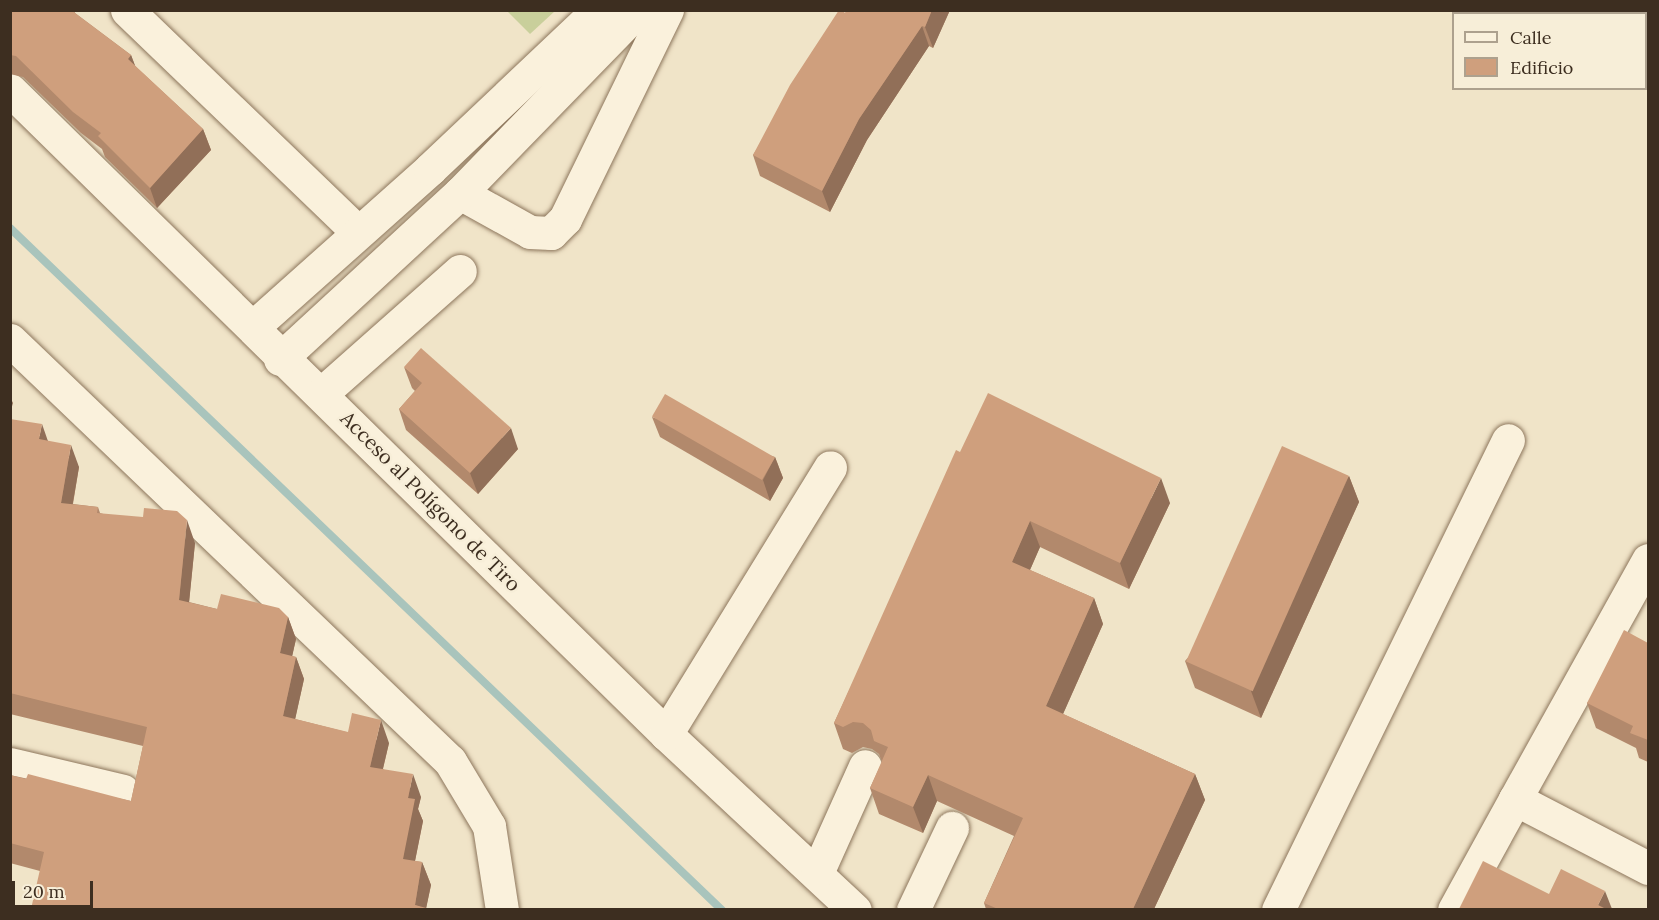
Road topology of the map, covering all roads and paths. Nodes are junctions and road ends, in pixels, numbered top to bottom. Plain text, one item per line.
1 (127, 10) edge
2 (598, 10) edge
3 (638, 10) edge
4 (667, 10) edge
5 (10, 90) edge
6 (460, 193) junction
7 (357, 231) junction
8 (460, 271) dead end
9 (254, 326) junction
10 (10, 340) edge
11 (280, 359) junction
12 (322, 393) junction
13 (1508, 440) dead end
14 (830, 467) dead end
15 (1648, 560) edge
16 (666, 734) junction
17 (10, 764) edge
18 (865, 766) dead end
19 (123, 791) dead end
20 (1515, 799) junction
21 (952, 828) dead end
22 (1648, 868) edge
23 (816, 873) junction
24 (502, 909) edge
25 (855, 909) edge
26 (913, 909) edge
27 (1278, 909) edge
28 (1454, 909) edge

1 - 7 street
2 - 7 street
3 - 6 street
4 - 6 street
5 - 9 street, Acceso al Polígono de Tiro
6 - 11 street
7 - 9 street
8 - 12 street
9 - 11 street, Acceso al Polígono de Tiro
10 - 24 street
11 - 12 street, Acceso al Polígono de Tiro
12 - 16 street, Acceso al Polígono de Tiro
13 - 27 street
14 - 16 street
15 - 20 street
16 - 23 street, Acceso al Polígono de Tiro
17 - 19 street
18 - 23 street
20 - 22 street
20 - 28 street
21 - 26 street
23 - 25 street, Acceso al Polígono de Tiro

